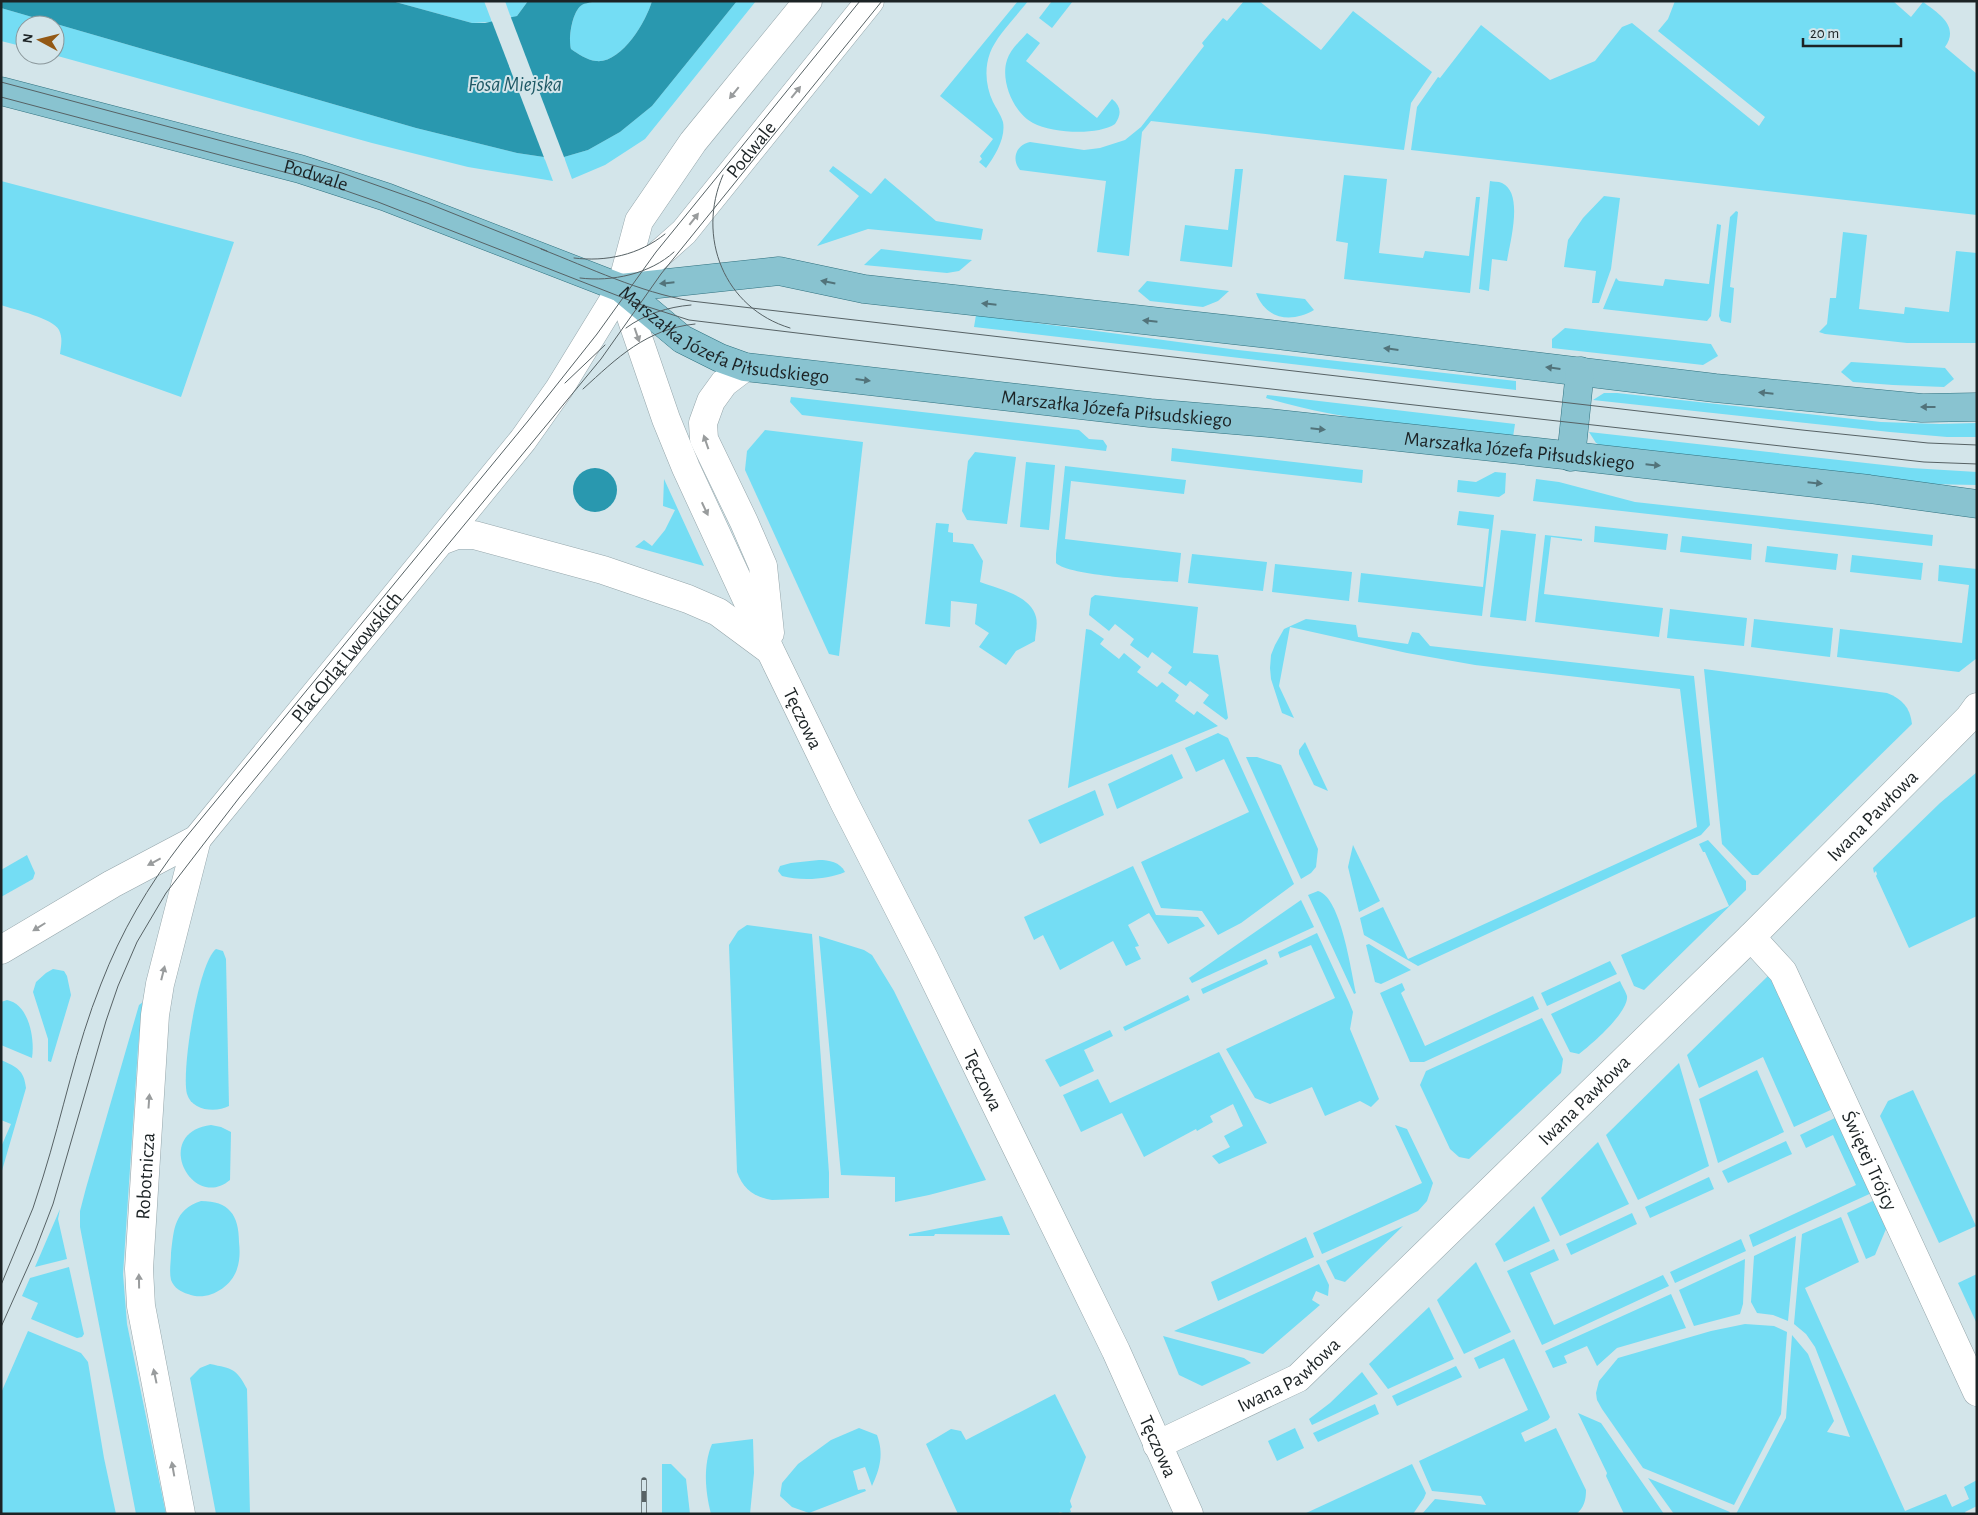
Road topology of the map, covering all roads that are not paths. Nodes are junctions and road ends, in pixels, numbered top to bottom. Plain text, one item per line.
1 (808, 1) edge
2 (870, 1) edge
3 (1, 90) edge
4 (621, 288) junction
5 (745, 366) junction
6 (1580, 371) junction
7 (1977, 407) edge
8 (1571, 457) junction
9 (1977, 504) edge
10 (441, 541) junction
11 (771, 652) junction
12 (1973, 713) edge
13 (197, 839) junction
14 (1751, 937) junction
15 (1, 950) edge
16 (1977, 1392) edge
17 (1157, 1445) junction
18 (181, 1514) edge
19 (1189, 1514) edge

1 -> 4 street
4 -> 2 street, Podwale
3 - 4 main road, Podwale
4 - 5 main road, Marszałka Józefa Piłsudskiego
6 -> 4 main road, Marszałka Józefa Piłsudskiego
4 - 10 street, Plac Orląt Lwowskich
4 -> 11 street, Tęczowa
5 -> 8 main road, Marszałka Józefa Piłsudskiego
11 -> 5 street, Tęczowa
7 -> 6 main road, Marszałka Józefa Piłsudskiego
6 - 8 main road
8 -> 9 main road, Marszałka Józefa Piłsudskiego
10 - 11 street
10 - 13 street, Plac Orląt Lwowskich
11 - 17 street, Tęczowa
12 - 14 street, Iwana Pawłowa
13 -> 15 street, Plac Orląt Lwowskich
18 -> 13 street, Robotnicza
14 - 16 street, Świętej Trójcy
14 - 17 street, Iwana Pawłowa
17 - 19 street, Tęczowa

